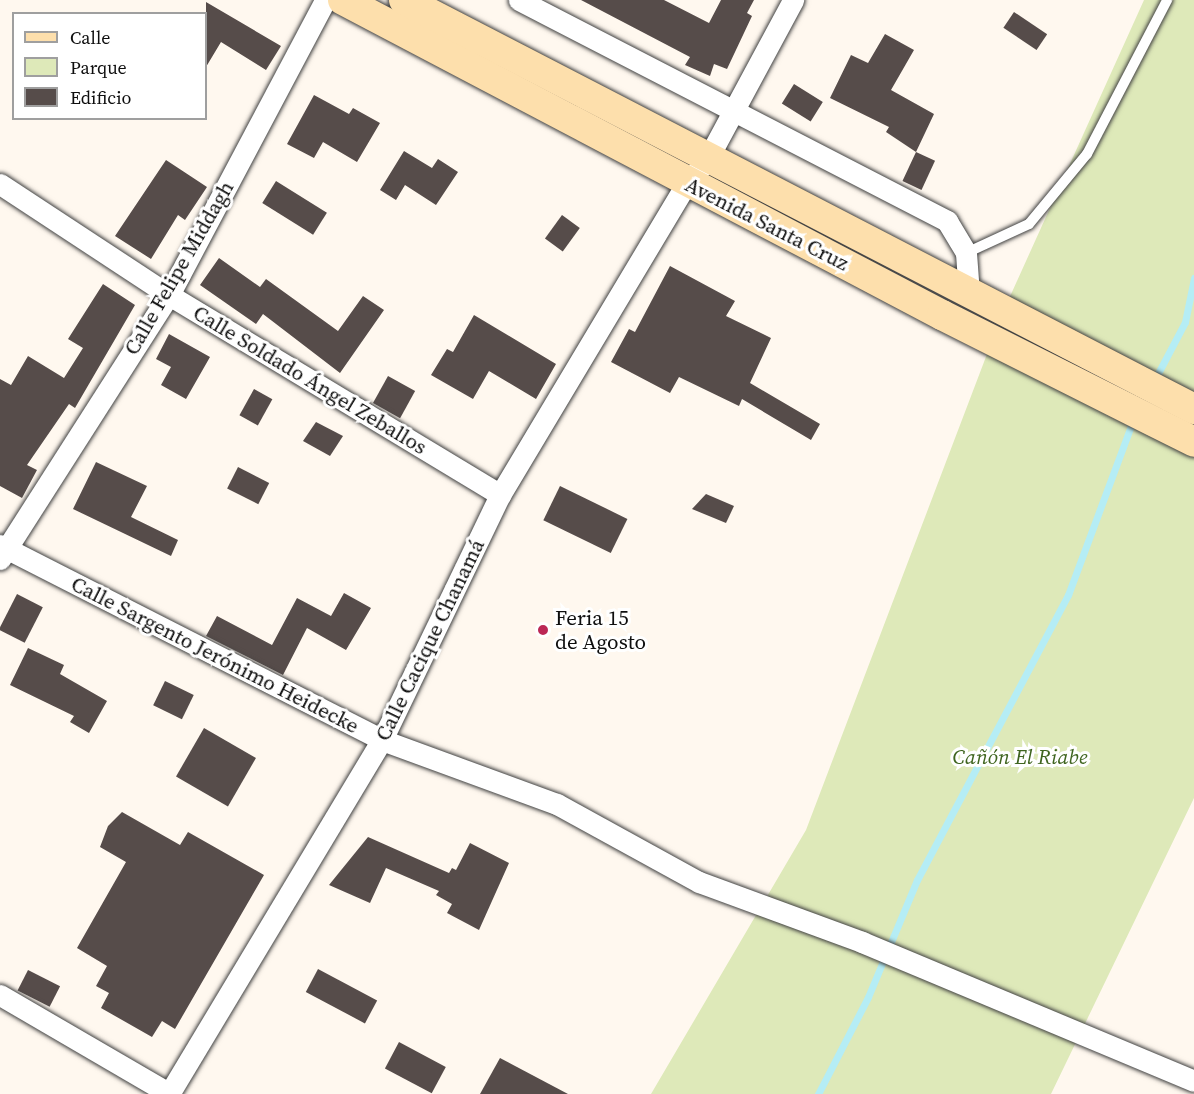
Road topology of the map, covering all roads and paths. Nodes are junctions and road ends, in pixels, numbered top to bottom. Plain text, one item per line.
1 (325, 0) edge
2 (343, 0) edge
3 (404, 0) edge
4 (519, 0) edge
5 (793, 0) edge
6 (1167, 0) edge
7 (733, 111) junction
8 (707, 160) junction
9 (687, 183) junction
10 (0, 184) edge
11 (966, 253) junction
12 (969, 294) junction
13 (169, 295) junction
14 (1189, 423) edge
15 (500, 495) junction
16 (2, 550) edge
17 (382, 740) junction
18 (0, 994) edge
19 (1194, 1081) edge
20 (170, 1094) edge

1 - 13 street, Calle Felipe Middagh
2 - 9 main road, Avenida Santa Cruz
3 - 8 main road, Avenida Santa Cruz
4 - 7 street
5 - 7 street, Calle Cacique Chanamá
6 - 11 lane
7 - 8 street, Calle Cacique Chanamá
7 - 11 street
8 - 9 street, Calle Cacique Chanamá
8 - 12 main road, Avenida Santa Cruz
9 - 14 main road, Avenida Santa Cruz
9 - 15 street, Calle Cacique Chanamá
10 - 13 street, Calle Soldado Ángel Zeballos
11 - 12 street
12 - 14 main road, Avenida Santa Cruz
13 - 15 street, Calle Soldado Ángel Zeballos
13 - 16 street, Calle Felipe Middagh
15 - 17 street, Calle Cacique Chanamá
16 - 17 street, Calle Sargento Jerónimo Heidecke
17 - 19 street, Calle Sargento Jerónimo Heidecke
17 - 20 street, Calle Cacique Chanamá
18 - 20 street

